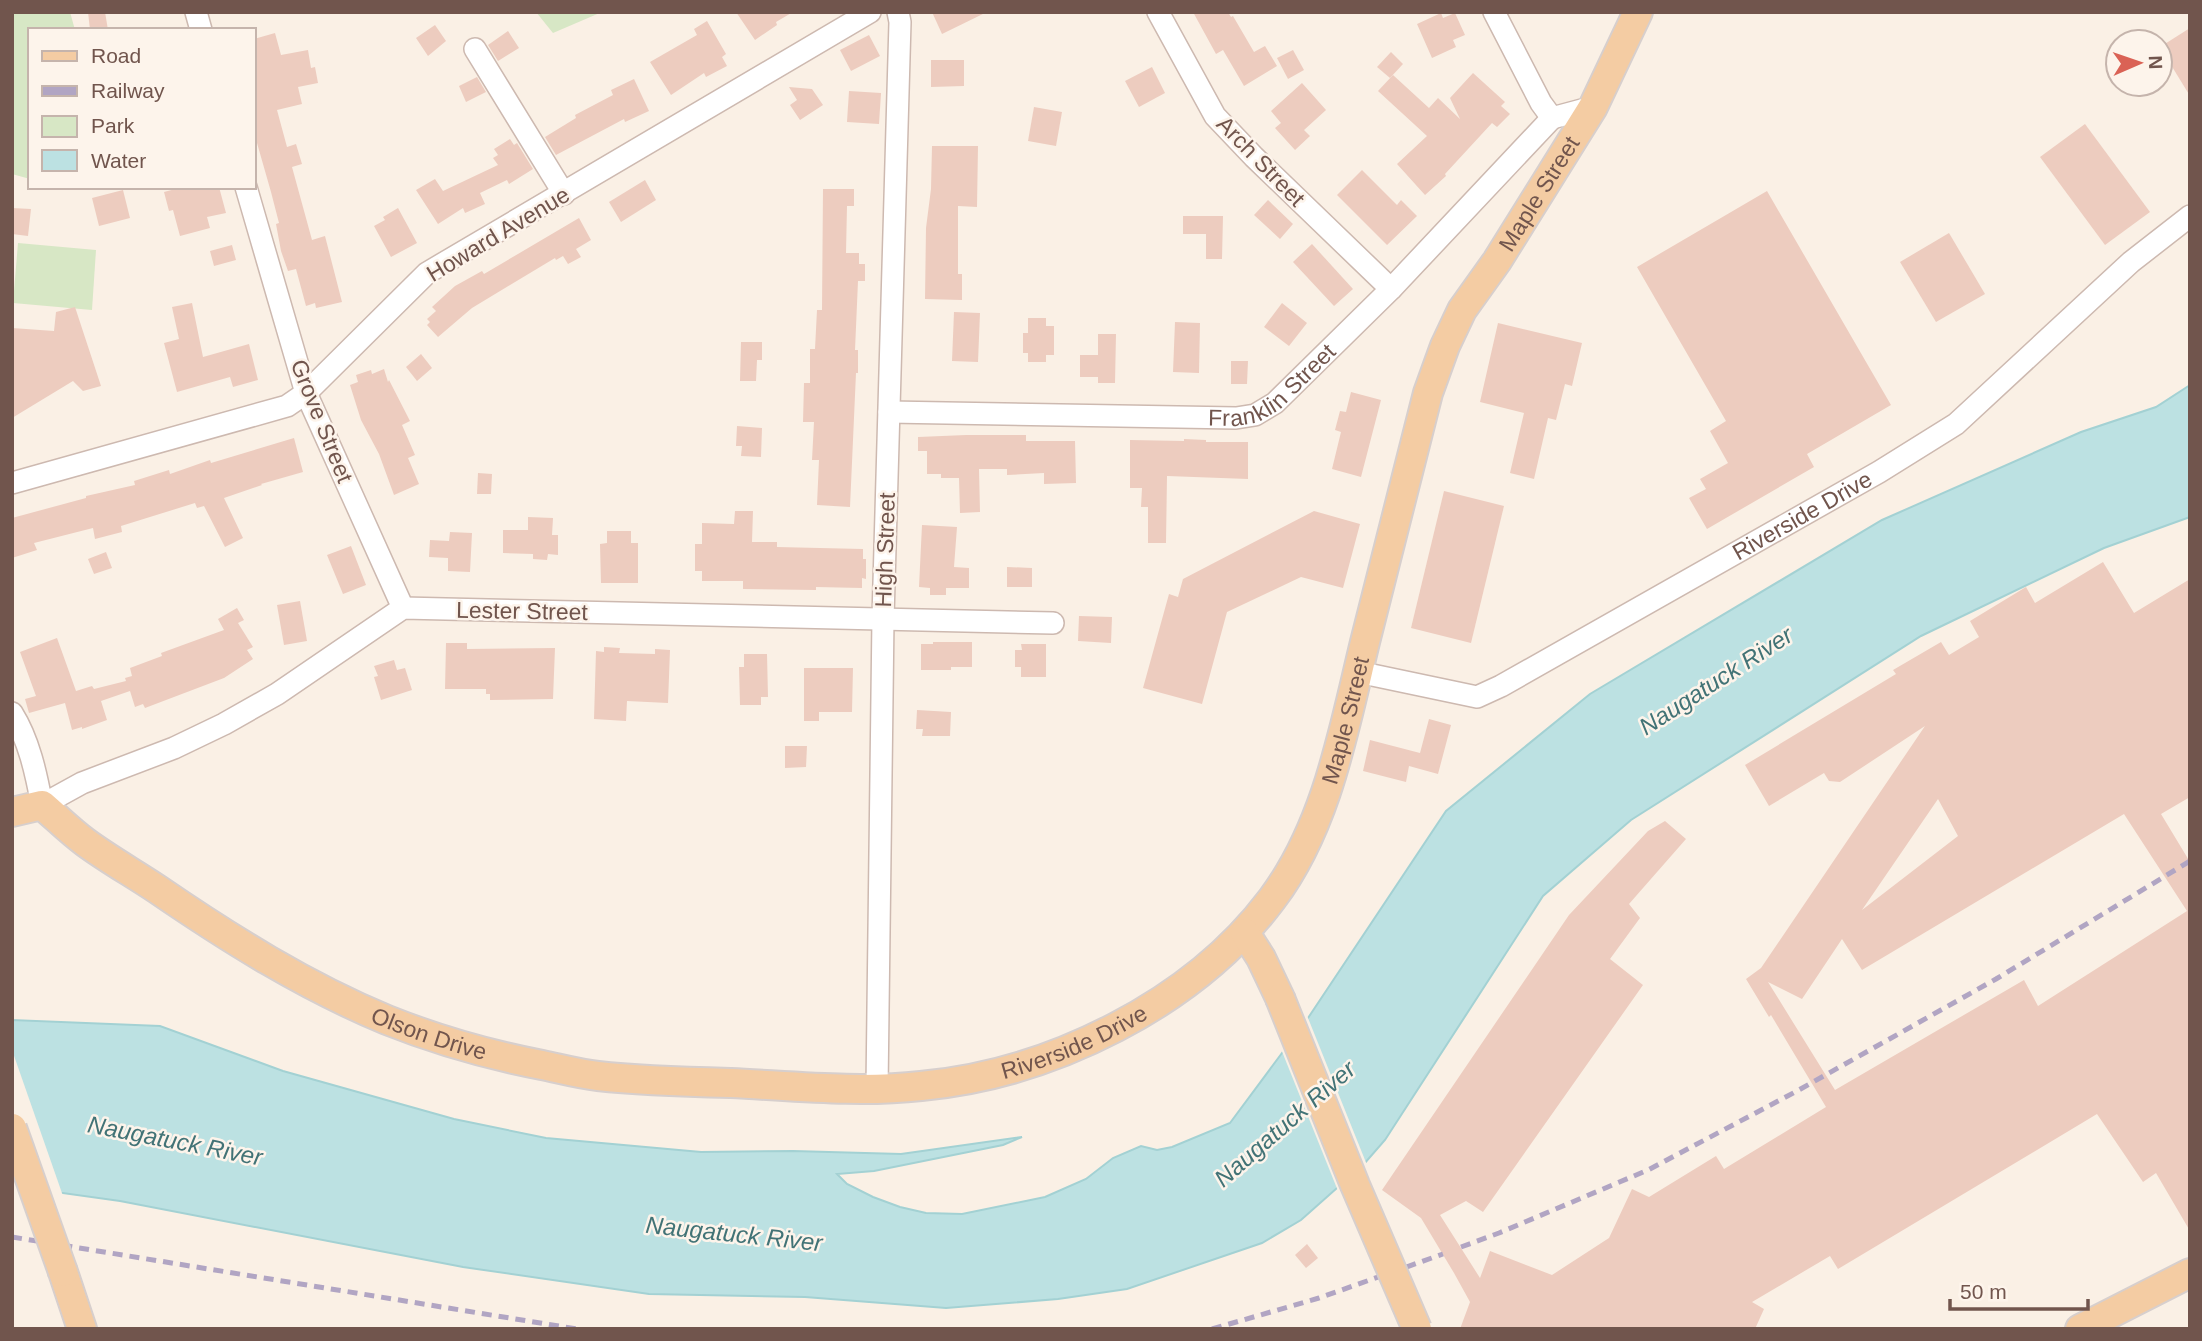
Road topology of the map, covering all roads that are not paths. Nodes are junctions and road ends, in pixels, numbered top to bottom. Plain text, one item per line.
1 (870, 12) edge
2 (898, 12) edge
3 (1158, 12) edge
4 (1494, 12) edge
5 (1638, 12) edge
6 (475, 49) dead end
7 (1593, 107) junction
8 (1552, 118) junction
9 (247, 189) edge
10 (564, 194) junction
11 (2190, 216) edge
12 (1391, 289) junction
13 (306, 394) junction
14 (889, 412) junction
15 (12, 483) edge
16 (403, 608) junction
17 (883, 618) junction
18 (1053, 623) dead end
19 (1358, 672) junction
20 (12, 713) edge
21 (42, 804) junction
22 (12, 812) edge
23 (1245, 933) junction
24 (877, 1088) junction
25 (12, 1128) edge
26 (2190, 1273) edge
27 (82, 1329) edge
28 (1417, 1329) edge
29 (2080, 1329) edge

1 - 10 street, Howard Avenue
2 - 14 street, High Street
3 - 12 street, Arch Street
4 - 8 street
5 - 7 main road
6 - 10 street
7 - 8 street
7 - 19 main road, Maple Street
8 - 12 street, Franklin Street
9 - 13 street, Grove Street
10 - 13 street, Howard Avenue
11 - 19 street, Riverside Drive
12 - 14 street, Franklin Street
13 - 15 street, Howard Avenue
13 - 16 street, Grove Street
14 - 17 street, High Street
16 - 17 street, Lester Street
16 - 21 street
17 - 18 street, Lester Street
17 - 24 street, High Street
19 - 23 main road, Maple Street
20 - 21 street
21 - 22 main road
21 - 24 main road, Olson Drive
23 - 24 main road, Riverside Drive
23 - 28 main road, bridge
25 - 27 main road, bridge
26 - 29 main road

